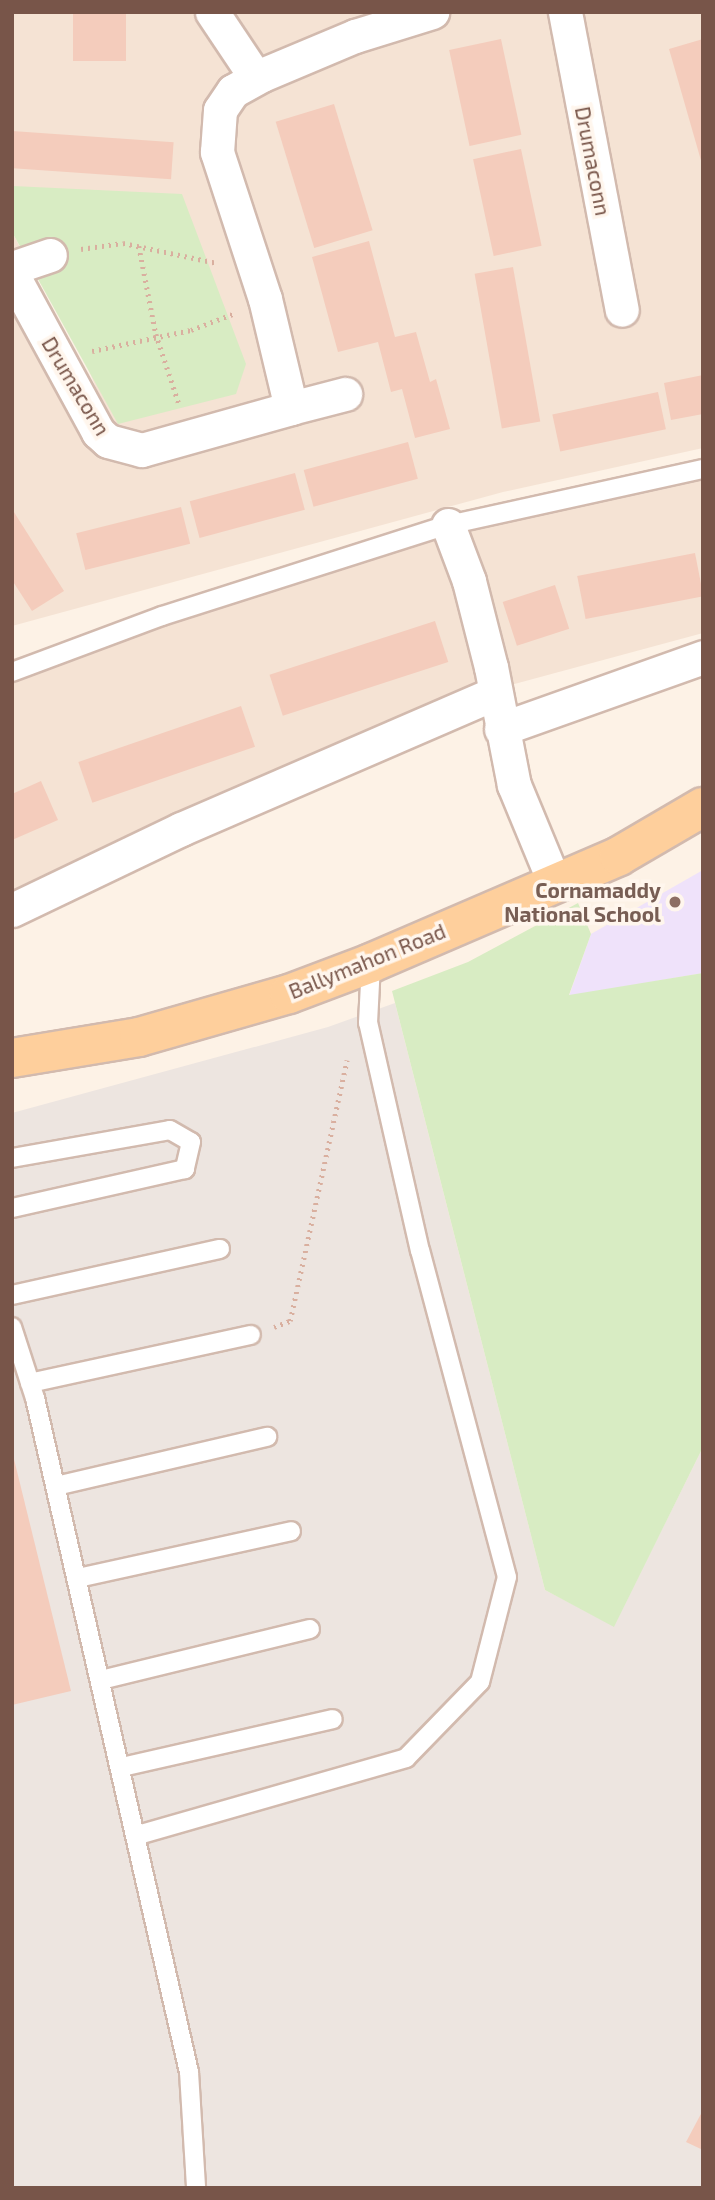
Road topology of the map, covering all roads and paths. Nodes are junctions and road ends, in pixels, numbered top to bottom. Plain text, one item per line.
1 (432, 12) edge
2 (565, 12) edge
3 (214, 18) edge
4 (256, 78) junction
5 (139, 246) junction
6 (50, 255) joint
7 (251, 259) junction
8 (12, 268) edge
9 (12, 274) edge
10 (265, 299) junction
11 (622, 310) dead end
12 (156, 334) junction
13 (61, 363) junction
14 (345, 394) dead end
15 (291, 408) junction
16 (189, 438) junction
17 (703, 469) edge
18 (448, 525) junction
19 (703, 657) edge
20 (12, 673) edge
21 (495, 693) junction
22 (501, 729) junction
23 (703, 807) edge
24 (555, 884) junction
25 (12, 910) edge
26 (371, 963) junction
27 (368, 1023) junction
28 (12, 1058) edge
29 (12, 1158) edge
30 (12, 1208) edge
31 (220, 1250) dead end
32 (12, 1295) edge
33 (12, 1327) edge
34 (251, 1335) joint
35 (17, 1359) edge
36 (30, 1383) junction
37 (267, 1437) dead end
38 (56, 1486) junction
39 (291, 1531) dead end
40 (78, 1578) junction
41 (310, 1629) dead end
42 (102, 1680) junction
43 (332, 1719) dead end
44 (122, 1767) junction
45 (138, 1835) junction
46 (196, 2188) edge

1 - 4 street
2 - 11 street, Drumaconn
3 - 4 street
4 - 7 street
5 - 6 path
5 - 7 path
5 - 12 path
6 - 8 street
7 - 10 street
9 - 13 street, Drumaconn
10 - 12 path
10 - 15 street
12 - 13 path
12 - 16 path
13 - 16 street, Drumaconn
14 - 15 street, Drumaconn
15 - 16 street, Drumaconn
17 - 18 lane
18 - 20 lane
18 - 21 street
19 - 22 street
21 - 22 street
21 - 25 street
22 - 24 street
23 - 24 main road, Ballymahon Road
24 - 26 main road, Ballymahon Road
26 - 27 lane
26 - 28 main road, Ballymahon Road
27 - 34 path
27 - 45 lane
29 - 30 lane
31 - 32 lane
33 - 35 lane
34 - 36 lane
35 - 36 lane
36 - 38 lane
37 - 38 lane
38 - 40 lane
39 - 40 lane
40 - 42 lane
41 - 42 lane
42 - 44 lane
43 - 44 lane
44 - 45 lane
45 - 46 lane

